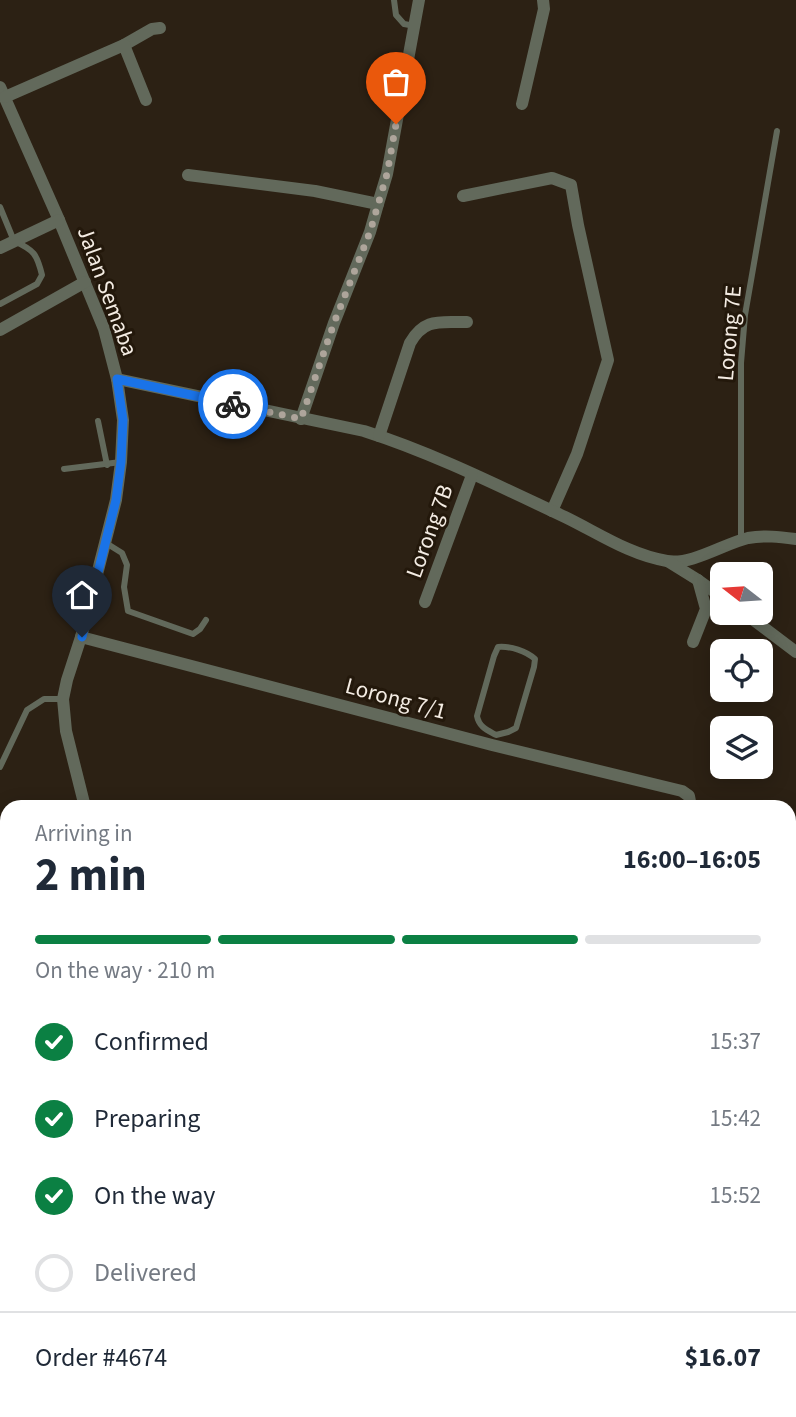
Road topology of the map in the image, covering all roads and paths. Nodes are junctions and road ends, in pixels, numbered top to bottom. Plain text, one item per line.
1 (394, 0) edge
2 (419, 0) edge
3 (543, 0) edge
4 (415, 26) junction
5 (160, 28) dead end
6 (124, 45) junction
7 (3, 92) edge
8 (146, 100) dead end
9 (522, 104) dead end
10 (12, 114) junction
11 (0, 120) edge
12 (777, 131) dead end
13 (188, 175) dead end
14 (463, 195) dead end
15 (379, 204) junction
16 (0, 207) edge
17 (59, 220) junction
18 (14, 241) junction
19 (0, 248) edge
20 (85, 282) junction
21 (0, 304) edge
22 (467, 322) dead end
23 (0, 330) edge
24 (117, 379) junction
25 (301, 419) junction
26 (98, 421) dead end
27 (379, 436) junction
28 (121, 462) junction
29 (107, 465) junction
30 (64, 469) dead end
31 (472, 475) junction
32 (551, 511) junction
33 (796, 539) edge
34 (741, 541) junction
35 (105, 542) junction
36 (669, 562) junction
37 (698, 580) junction
38 (710, 589) edge
39 (425, 601) dead end
40 (206, 620) dead end
41 (760, 625) edge
42 (82, 637) junction
43 (693, 642) dead end
44 (796, 652) edge
45 (63, 699) junction
46 (494, 740) junction
47 (0, 767) edge
48 (83, 800) edge
49 (690, 800) edge

1 - 4 lane
2 - 4 street
3 - 9 street
4 - 15 street
5 - 6 street
6 - 7 street
6 - 8 street
7 - 10 street, Jalan Semaba
10 - 11 street
10 - 17 street, Jalan Semaba
12 - 34 lane, Lorong 7E
13 - 15 street
14 - 32 street
15 - 25 street
16 - 18 lane
17 - 18 street
17 - 20 street, Jalan Semaba
18 - 19 street
18 - 21 lane
20 - 23 street
20 - 24 street, Jalan Semaba
22 - 27 street
24 - 25 street
24 - 28 street, Jalan Semaba
25 - 27 street
26 - 29 lane
27 - 31 street
28 - 29 lane
28 - 35 street, Jalan Semaba
29 - 30 lane
31 - 32 street
31 - 39 street, Lorong 7B
32 - 36 street
33 - 34 street
34 - 36 street
35 - 40 lane
35 - 42 street, Jalan Semaba
36 - 37 street
37 - 38 street
37 - 43 street
41 - 44 street
42 - 45 street, Jalan Semaba
42 - 46 street, Lorong 7/1
45 - 47 lane
45 - 48 street, Jalan Semaba
46 - 46 lane
46 - 49 street, Lorong 7/1

